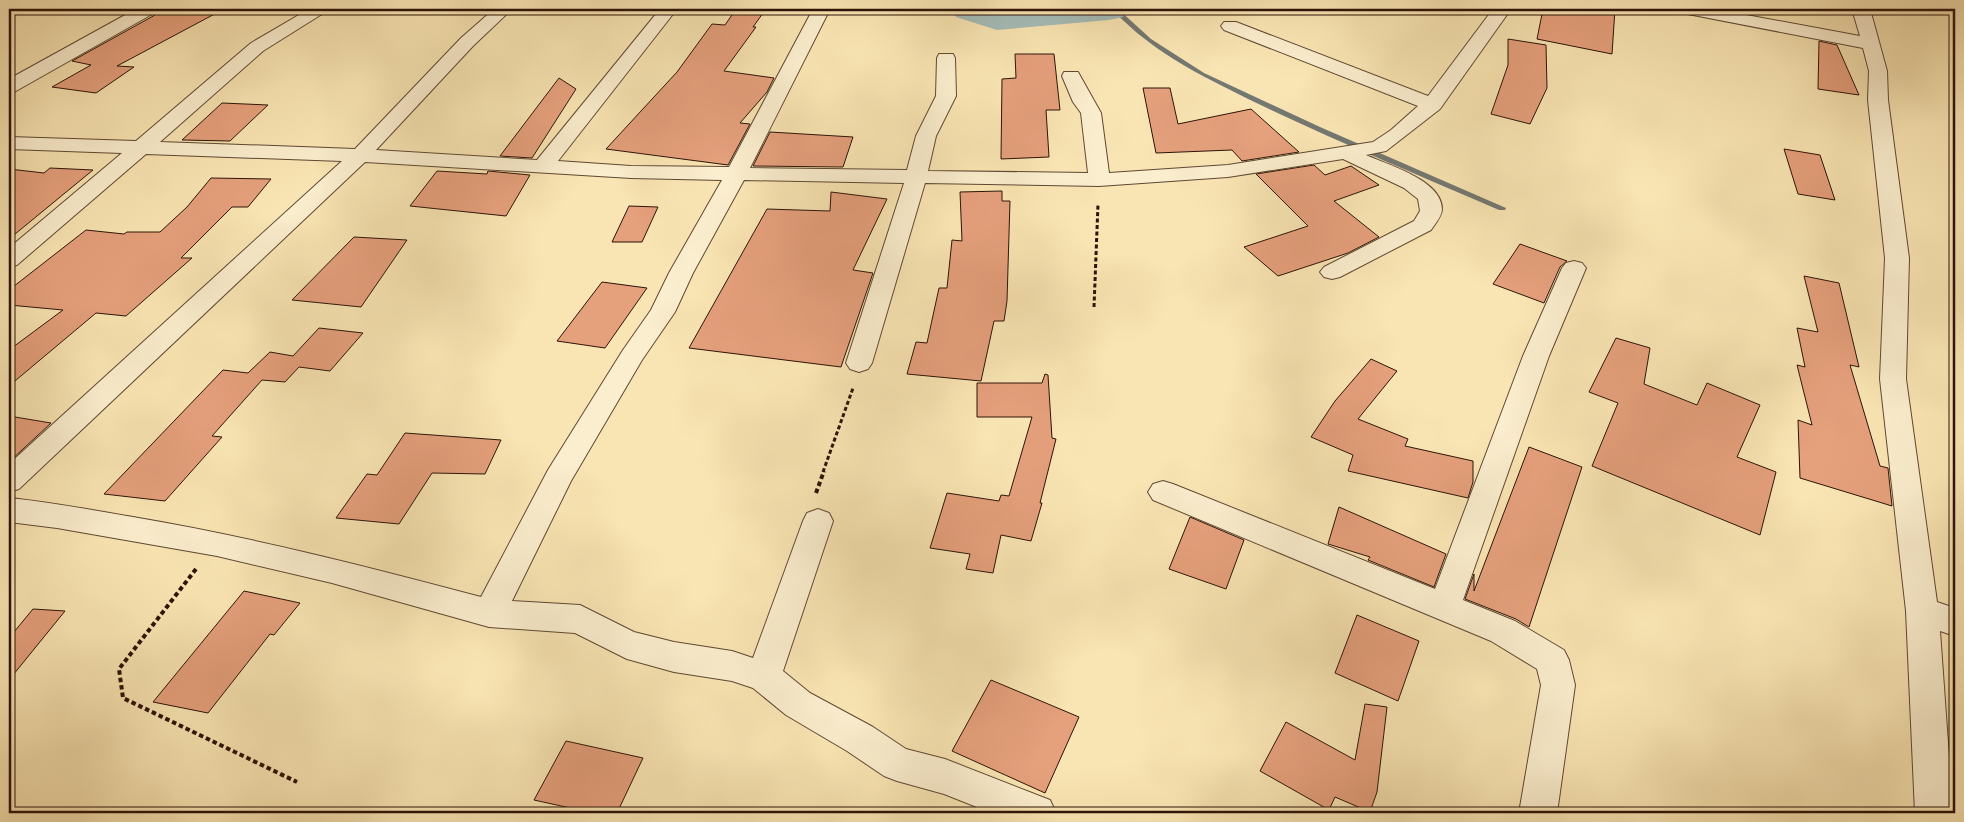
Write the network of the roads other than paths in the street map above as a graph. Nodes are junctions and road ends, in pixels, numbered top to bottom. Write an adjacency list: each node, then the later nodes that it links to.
1 (148, 9): 13 (street)
2 (321, 9): 16 (street)
3 (504, 9): 18 (street)
4 (669, 9): 19 (street)
5 (822, 9): 20 (street)
6 (1502, 9): 14 (street)
7 (1688, 9): 10 (street)
8 (1861, 9): 10 (street)
9 (1230, 26): 14 (street)
10 (1871, 44): 32 (street)
11 (946, 58): 21 (street)
12 (1071, 76): 22 (street)
13 (9, 87)
14 (1433, 104): 17 (street)
15 (9, 143): 16 (street)
16 (142, 148): 18 (street); 23 (street)
17 (1350, 153): 22 (street); 25 (street)
18 (360, 155): 19 (street); 27 (street)
19 (543, 166): 20 (street)
20 (736, 175): 21 (street); 33 (street)
21 (916, 178): 22 (street); 26 (street)
22 (1099, 180)
23 (9, 260)
24 (1574, 268): 31 (street)
25 (1332, 272)
26 (859, 363)
27 (9, 481)
28 (1163, 492): 31 (street)
29 (9, 510): 33 (street)
30 (818, 521): 35 (street)
31 (1444, 607): 37 (street)
32 (1922, 611): 34 (street); 38 (street)
33 (489, 613): 35 (street)
34 (1955, 622)
35 (764, 676): 36 (street)
36 (1037, 813)
37 (1538, 813)
38 (1934, 813)

